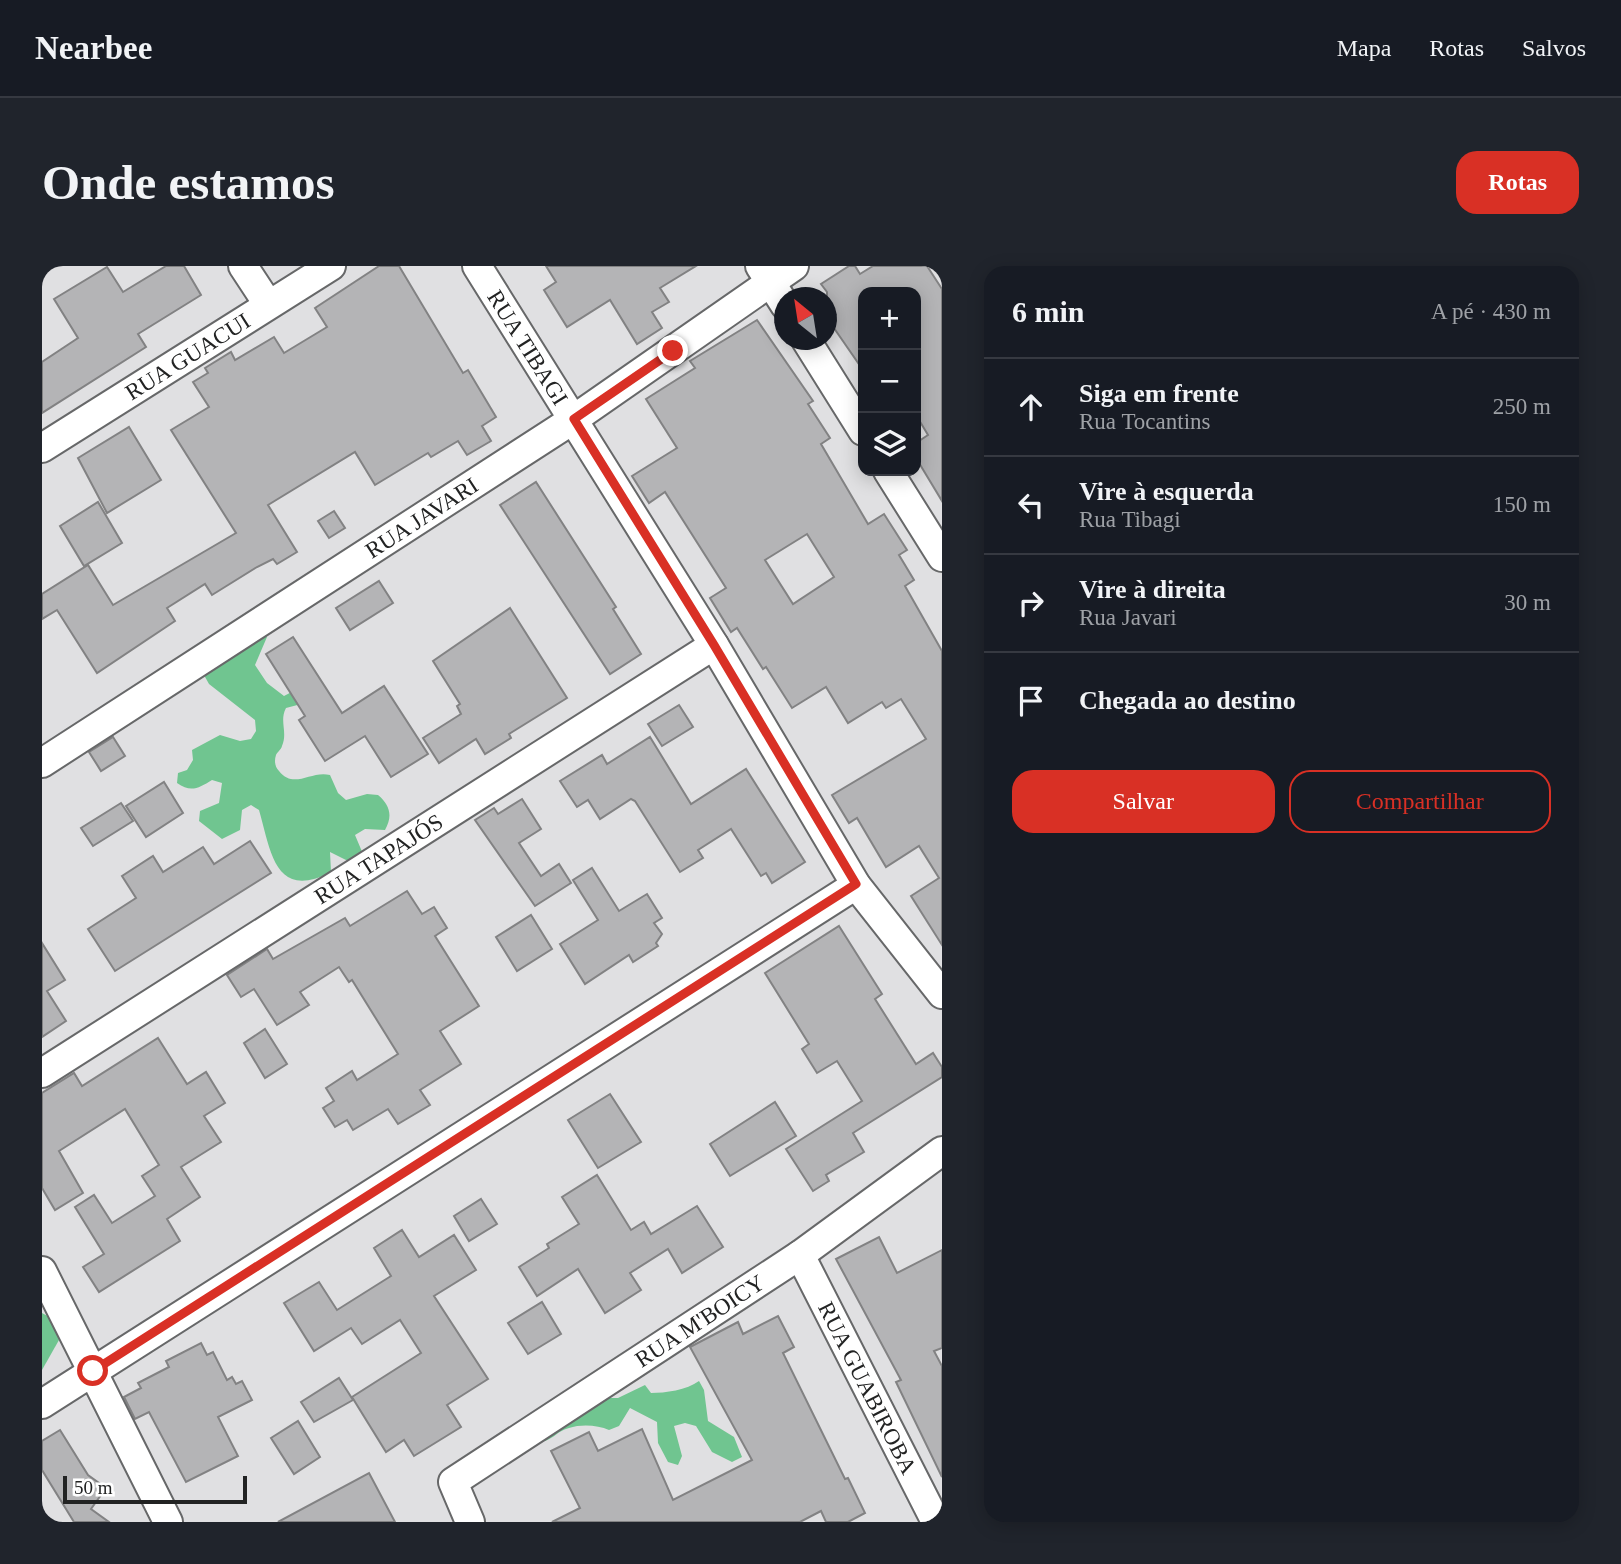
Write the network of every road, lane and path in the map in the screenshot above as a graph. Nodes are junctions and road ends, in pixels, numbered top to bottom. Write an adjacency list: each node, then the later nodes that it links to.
1 (243, 266): 6 (street)
2 (331, 266): 6 (street, RUA GUACUI)
3 (477, 266): 8 (street, RUA TIBAGI)
4 (794, 266): 5 (street, RUA JAVARI)
5 (765, 273): 8 (street, RUA JAVARI)
6 (268, 304): 10 (street, RUA GUACUI)
7 (812, 350): 9 (street)
8 (574, 419): 13 (street, RUA TIBAGI); 14 (street, RUA JAVARI)
9 (858, 423)
10 (42, 448)
11 (891, 476): 12 (street)
12 (942, 557)
13 (714, 645): 15 (street, RUA TIBAGI); 17 (street, RUA TAPAJÓS)
14 (42, 763)
15 (856, 884): 16 (street, RUA TIBAGI); 21 (street)
16 (942, 994)
17 (42, 1073)
18 (942, 1151): 19 (street, RUA M'BOICY)
19 (800, 1255): 24 (street, RUA M'BOICY); 25 (street, RUA GUABIROBA)
20 (42, 1271): 21 (street)
21 (93, 1371): 22 (street); 23 (street)
22 (42, 1404)
23 (168, 1522)
24 (470, 1522)
25 (936, 1522)

